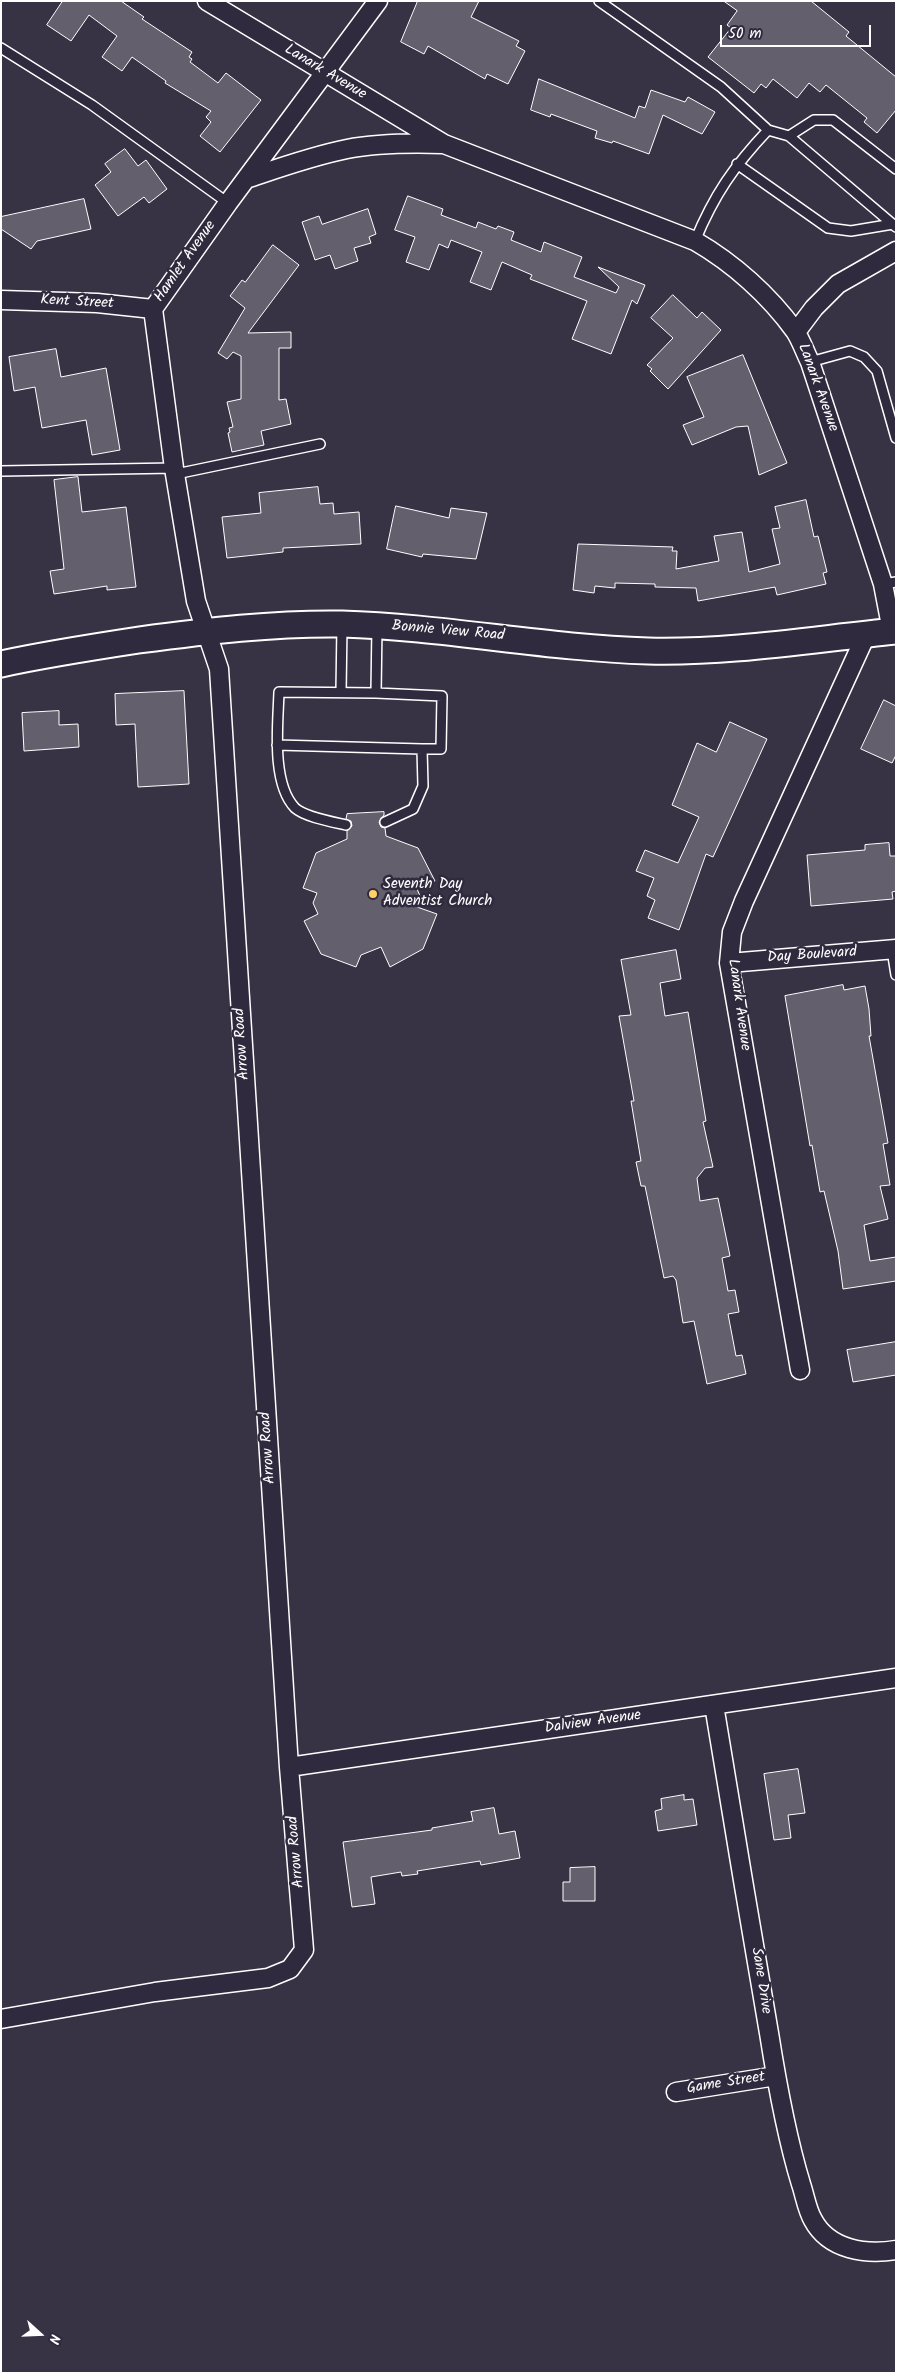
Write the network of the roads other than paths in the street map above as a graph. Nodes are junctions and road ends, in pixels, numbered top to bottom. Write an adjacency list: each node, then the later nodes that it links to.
1 (207, 1): 5 (street, Lanark Avenue)
2 (378, 1): 5 (street, Hamlet Avenue)
3 (599, 1): 6 (lane)
4 (1, 48): 12 (lane)
5 (325, 73): 8 (street, Lanark Avenue); 11 (street, Hamlet Avenue)
6 (768, 130): 7 (lane); 9 (lane)
7 (789, 136): 10 (lane); 13 (lane)
8 (444, 144): 11 (street, Lanark Avenue); 14 (street, Lanark Avenue)
9 (737, 164): 13 (lane); 14 (lane)
10 (896, 169)
11 (246, 179): 12 (street, Hamlet Avenue)
12 (228, 203): 17 (street, Hamlet Avenue)
13 (894, 225)
14 (695, 241): 18 (street, Lanark Avenue)
15 (896, 251): 18 (street)
16 (1, 300): 17 (street, Kent Street)
17 (153, 310): 24 (street, Hamlet Avenue)
18 (796, 332): 19 (street, Lanark Avenue)
19 (810, 362): 20 (lane); 25 (street, Lanark Avenue)
20 (894, 426): 21 (lane)
21 (896, 438)
22 (320, 444): 24 (lane)
23 (1, 471): 24 (lane)
24 (175, 471): 28 (street, Hamlet Avenue)
25 (889, 583): 29 (street, Lanark Avenue)
26 (342, 624): 27 (street, Bonnie View Road); 28 (street, Bonnie View Road); 32 (lane)
27 (377, 626): 30 (street, Bonnie View Road); 33 (lane)
28 (205, 631): 31 (street, Bonnie View Road); 44 (street, Arrow Road)
29 (894, 631): 30 (street, Bonnie View Road)
30 (866, 635): 39 (street, Lanark Avenue)
31 (1, 664)
32 (341, 692): 33 (lane); 34 (lane)
33 (376, 693): 35 (lane)
34 (277, 745): 35 (lane); 37 (lane)
35 (422, 749): 36 (lane)
36 (384, 822)
37 (346, 825)
38 (894, 950): 39 (street, Day Boulevard); 40 (lane)
39 (728, 963): 41 (street, Lanark Avenue)
40 (896, 975)
41 (800, 1370)
42 (896, 1678): 43 (street, Dalview Avenue)
43 (714, 1705): 44 (street, Dalview Avenue); 46 (street, Sane Drive)
44 (290, 1767): 45 (street, Arrow Road)
45 (1, 2019)
46 (776, 2076): 47 (street, Game Street); 48 (street, Sane Drive)
47 (676, 2092)
48 (896, 2250)

